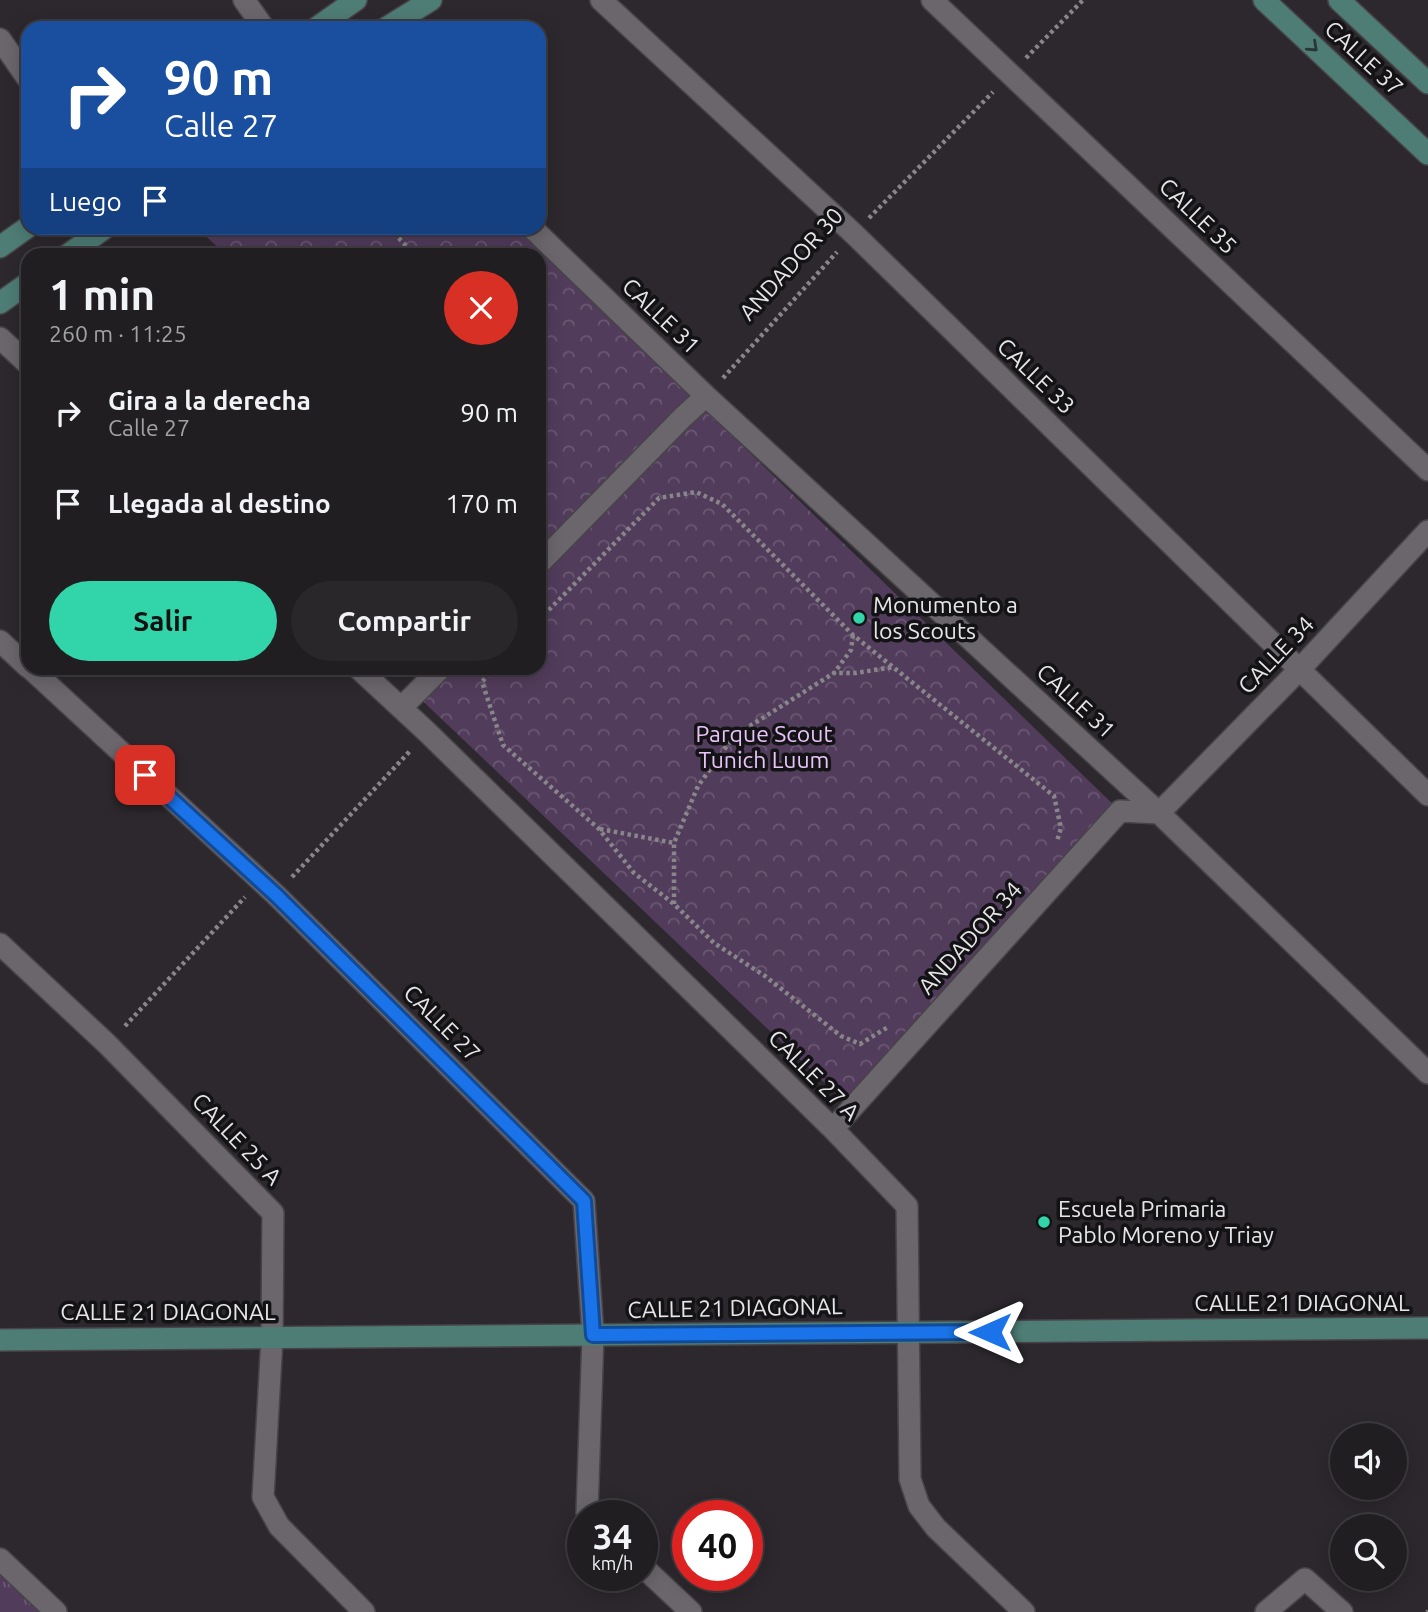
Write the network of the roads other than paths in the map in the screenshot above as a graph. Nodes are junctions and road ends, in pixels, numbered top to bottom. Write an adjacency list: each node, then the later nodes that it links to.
1 (244, 0): 8 (street)
2 (356, 0): 9 (street)
3 (431, 0): 10 (street)
4 (601, 0): 30 (street, CALLE 33)
5 (932, 0): 25 (street, CALLE 35)
6 (1264, 0): 14 (street, CALLE 37, one-way to 14)
7 (1339, 0): 13 (street, CALLE 37)
8 (259, 21)
9 (330, 21)
10 (397, 21)
11 (0, 39): 12 (street)
12 (21, 69)
13 (1428, 83)
14 (1428, 154)
15 (21, 232): 18 (street)
16 (95, 235): 19 (street)
17 (540, 235): 24 (street, CALLE 31)
18 (0, 247)
19 (77, 248)
20 (21, 288): 21 (street)
21 (0, 303)
22 (0, 338): 23 (street)
23 (21, 358)
24 (706, 397): 27 (street); 36 (street, CALLE 31)
25 (1428, 471)
26 (1428, 531): 30 (street, CALLE 34)
27 (546, 557)
28 (0, 641): 29 (street, CALLE 27)
29 (21, 661)
30 (1299, 670): 35 (street, CALLE 33); 36 (street, CALLE 34)
31 (37, 675): 42 (street, CALLE 27)
32 (366, 675): 34 (street, CALLE 27 A)
33 (433, 675): 34 (street)
34 (401, 708): 39 (street, CALLE 27 A)
35 (1428, 795)
36 (1159, 813): 38 (street, CALLE 31); 39 (street, ANDADOR 34)
37 (0, 944): 43 (street, CALLE 25 A)
38 (1428, 1073)
39 (833, 1129): 41 (street, CALLE 27 A)
40 (1428, 1328): 41 (street, CALLE 21 DIAGONAL)
41 (908, 1332): 42 (street, CALLE 21 DIAGONAL); 51 (street, CALLE 27 A)
42 (593, 1335): 43 (street, CALLE 21 DIAGONAL); 45 (street, CALLE 27)
43 (272, 1338): 44 (street, CALLE 21 DIAGONAL); 49 (street, CALLE 25 A)
44 (0, 1340)
45 (587, 1500)
46 (0, 1559): 48 (street)
47 (658, 1581): 50 (street)
48 (56, 1612)
49 (363, 1612)
50 (691, 1612)
51 (1024, 1612)
52 (1266, 1612): 53 (street)
53 (1342, 1612)

